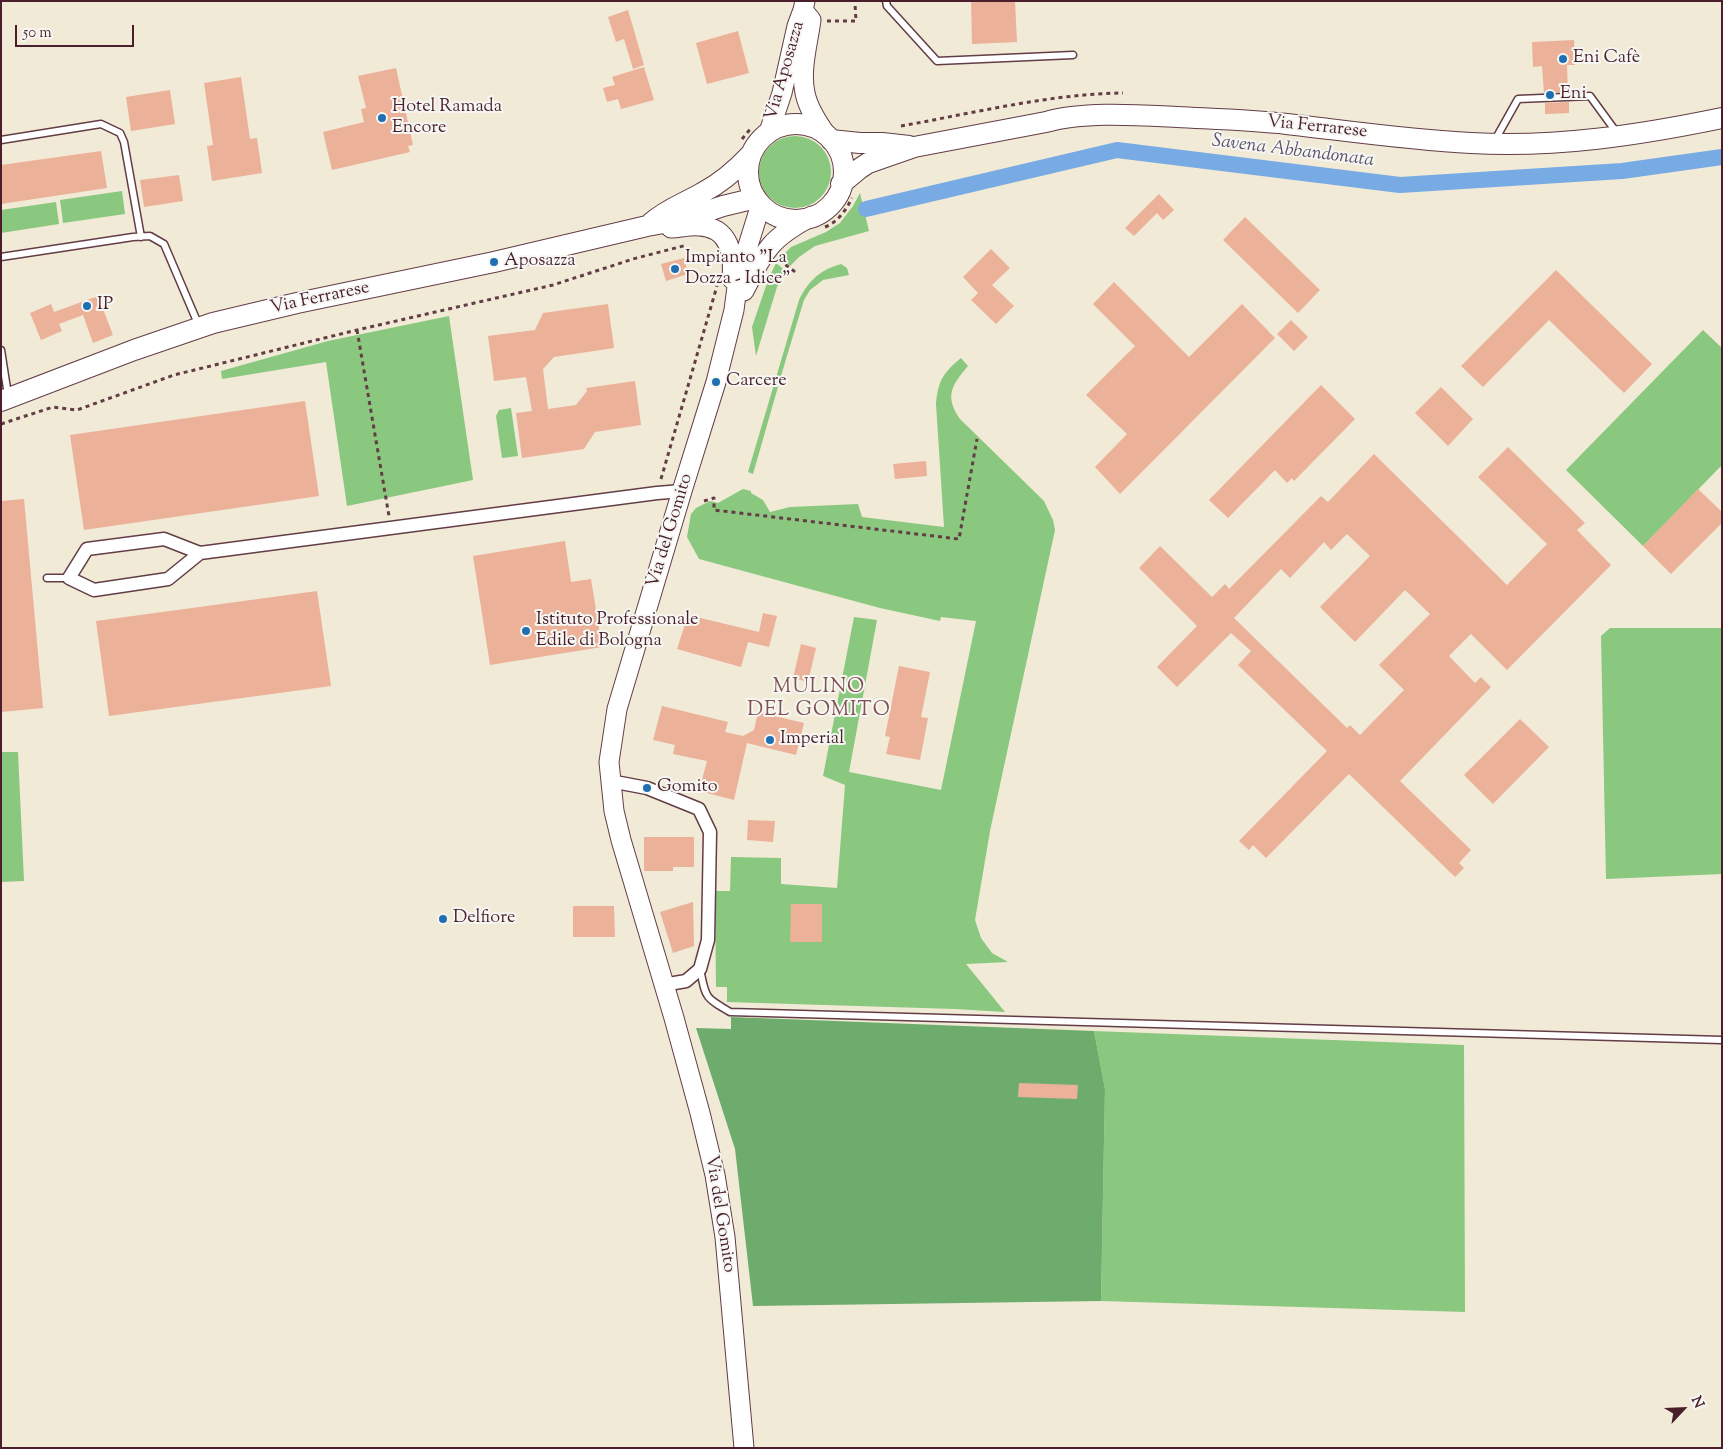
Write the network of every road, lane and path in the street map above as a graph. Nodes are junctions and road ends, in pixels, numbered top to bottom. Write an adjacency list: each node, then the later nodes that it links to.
1 (886, 1): 5 (lane)
2 (855, 4): 4 (path)
3 (804, 6): 9 (street, Via Aposazza); 11 (street, Via Aposazza)
4 (824, 23)
5 (1073, 55)
6 (1123, 93): 8 (path)
7 (1722, 118): 10 (main road, Via Ferrarese)
8 (897, 127)
9 (768, 132): 11 (main road); 15 (main road)
10 (1620, 136): 13 (main road, Via Ferrarese); 13 (lane)
11 (829, 137): 14 (main road); 16 (main road)
12 (1, 140): 20 (lane)
13 (1493, 144): 14 (main road, Via Ferrarese)
14 (914, 147): 16 (main road)
15 (751, 154): 17 (main road); 19 (main road, Via Ferrarese)
16 (842, 184): 18 (main road)
17 (758, 201): 18 (main road); 19 (main road, Via Ferrarese); 26 (street, Via del Gomito)
18 (812, 216): 26 (street, Via del Gomito)
19 (647, 226): 26 (street, Via Ferrarese); 27 (main road, Via Ferrarese)
20 (141, 237): 23 (lane); 27 (lane)
21 (694, 243): 28 (path)
22 (775, 256): 24 (path)
23 (1, 257)
24 (798, 274)
25 (718, 279): 34 (path)
26 (734, 310): 33 (street, Via del Gomito)
27 (199, 328): 30 (main road, Via Ferrarese)
28 (357, 330): 31 (path); 36 (path)
29 (1, 350): 30 (lane)
30 (5, 400)
31 (1, 424)
32 (977, 439): 35 (path)
33 (682, 491): 34 (street); 40 (street, Via del Gomito)
34 (657, 493): 36 (street)
35 (704, 501)
36 (391, 528): 37 (street)
37 (200, 553): 39 (street); 39 (street)
38 (47, 578): 39 (lane)
39 (69, 578)
40 (610, 782): 41 (street); 42 (street, Via del Gomito)
41 (700, 969): 42 (street); 43 (lane)
42 (663, 985): 44 (street, Via del Gomito)
43 (1722, 1040)
44 (744, 1448)

